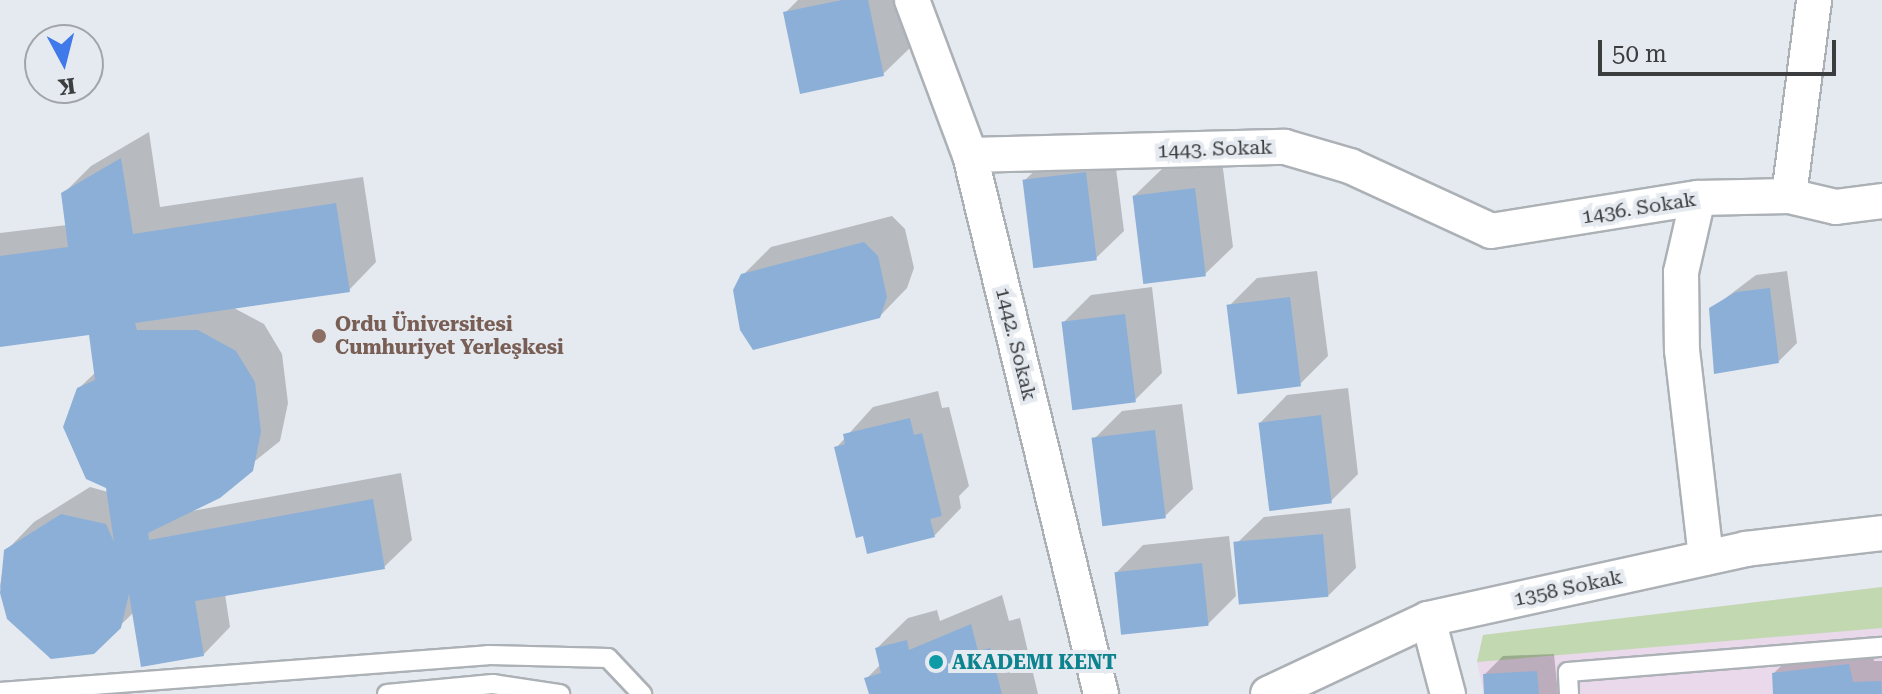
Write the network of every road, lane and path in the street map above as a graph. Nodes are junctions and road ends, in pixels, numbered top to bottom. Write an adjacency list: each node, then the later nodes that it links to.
1 (912, 0): 3 (street, 1442. Sokak)
2 (1814, 0): 4 (street)
3 (970, 155): 7 (street, 1443. Sokak); 16 (street, 1442. Sokak)
4 (1789, 196): 5 (street, 1436. Sokak); 6 (street, 1436. Sokak)
5 (1698, 198): 7 (street, 1436. Sokak); 9 (street)
6 (1882, 201)
7 (1491, 231)
8 (1882, 533): 9 (street, 1358 Sokak)
9 (1706, 558): 10 (street, 1358 Sokak)
10 (1428, 619): 17 (street, 1358 Sokak); 18 (street)
11 (1882, 647): 19 (lane)
12 (0, 692): 15 (lane)
13 (387, 694): 14 (lane)
14 (560, 694)
15 (642, 694)
16 (1101, 694)
17 (1268, 694)
18 (1448, 694)
19 (1569, 694)

